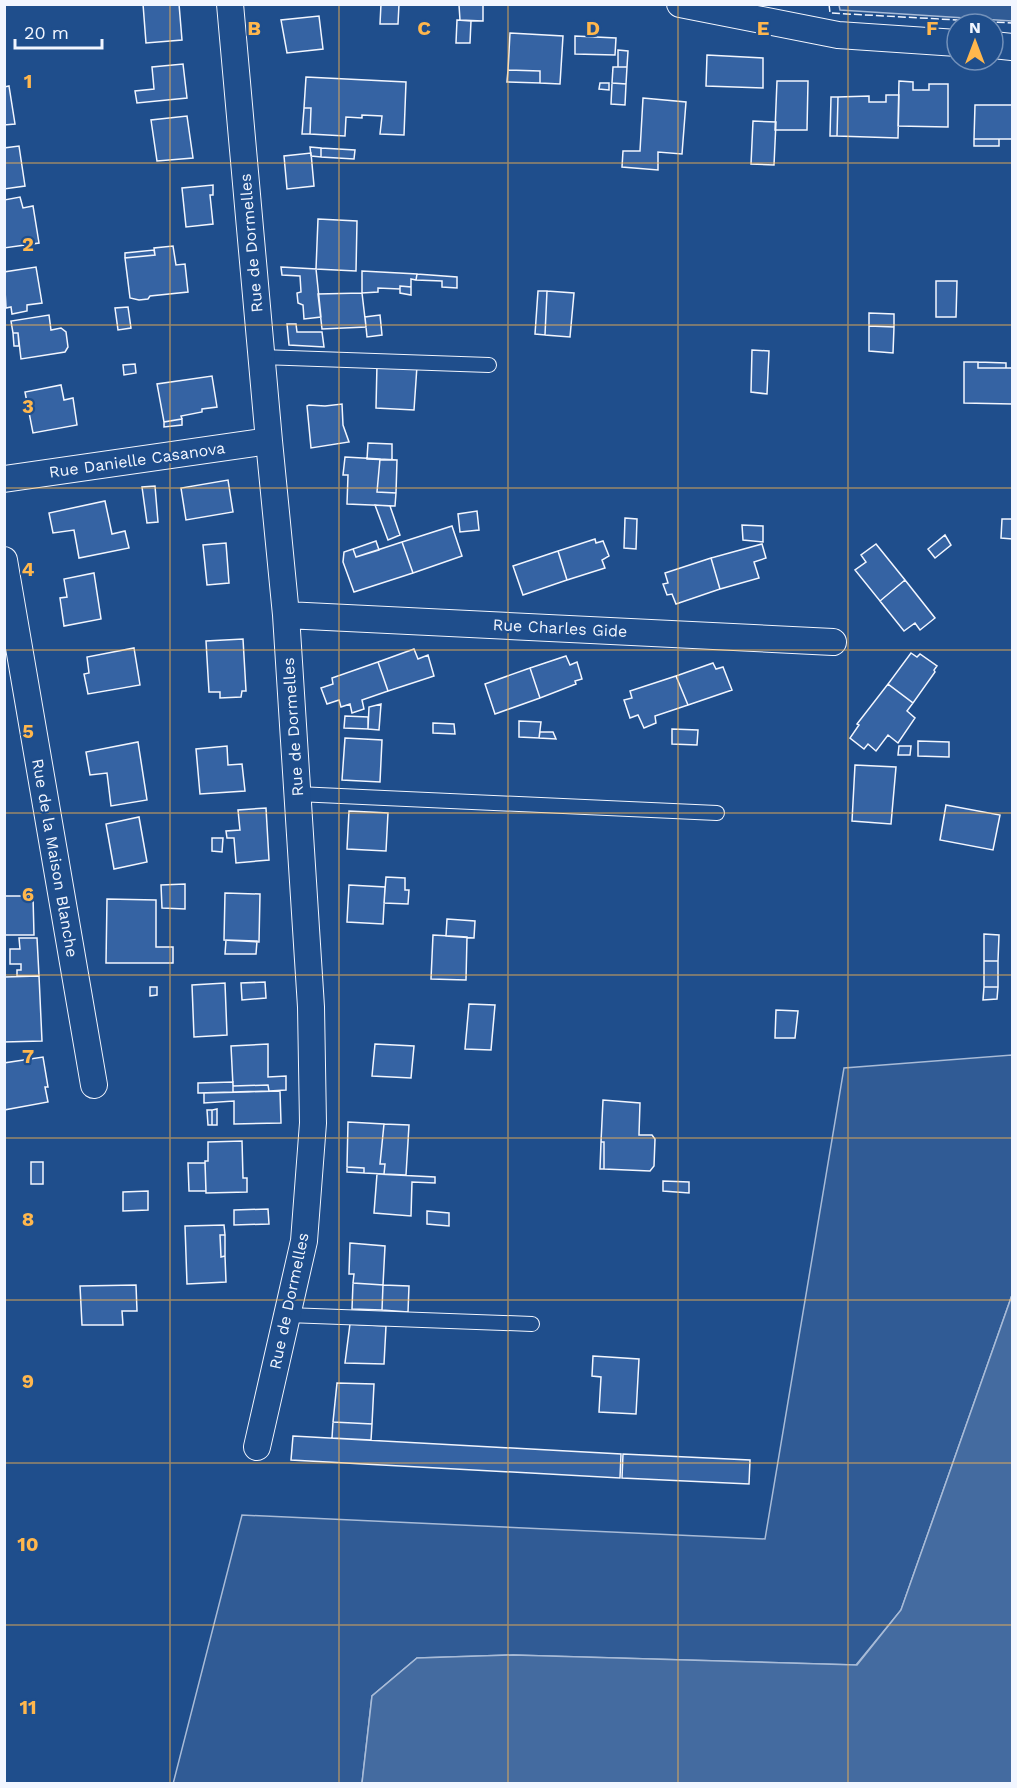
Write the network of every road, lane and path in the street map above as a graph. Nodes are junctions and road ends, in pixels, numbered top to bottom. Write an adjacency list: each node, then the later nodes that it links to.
1 (230, 4): 4 (street, Rue de Dormelles)
2 (680, 4): 3 (street)
3 (945, 42)
4 (261, 357): 5 (lane); 6 (street, Rue de Dormelles)
5 (489, 365)
6 (268, 441): 7 (street, Rue Danielle Casanova); 9 (street, Rue de Dormelles)
7 (4, 478)
8 (4, 560): 13 (street, Rue de la Maison Blanche)
9 (286, 615): 10 (street, Rue Charles Gide); 11 (street, Rue de Dormelles)
10 (833, 642)
11 (297, 794): 12 (lane); 14 (street, Rue de Dormelles)
12 (717, 813)
13 (94, 1085)
14 (287, 1315): 15 (lane); 16 (street, Rue de Dormelles)
15 (532, 1324)
16 (257, 1446)

